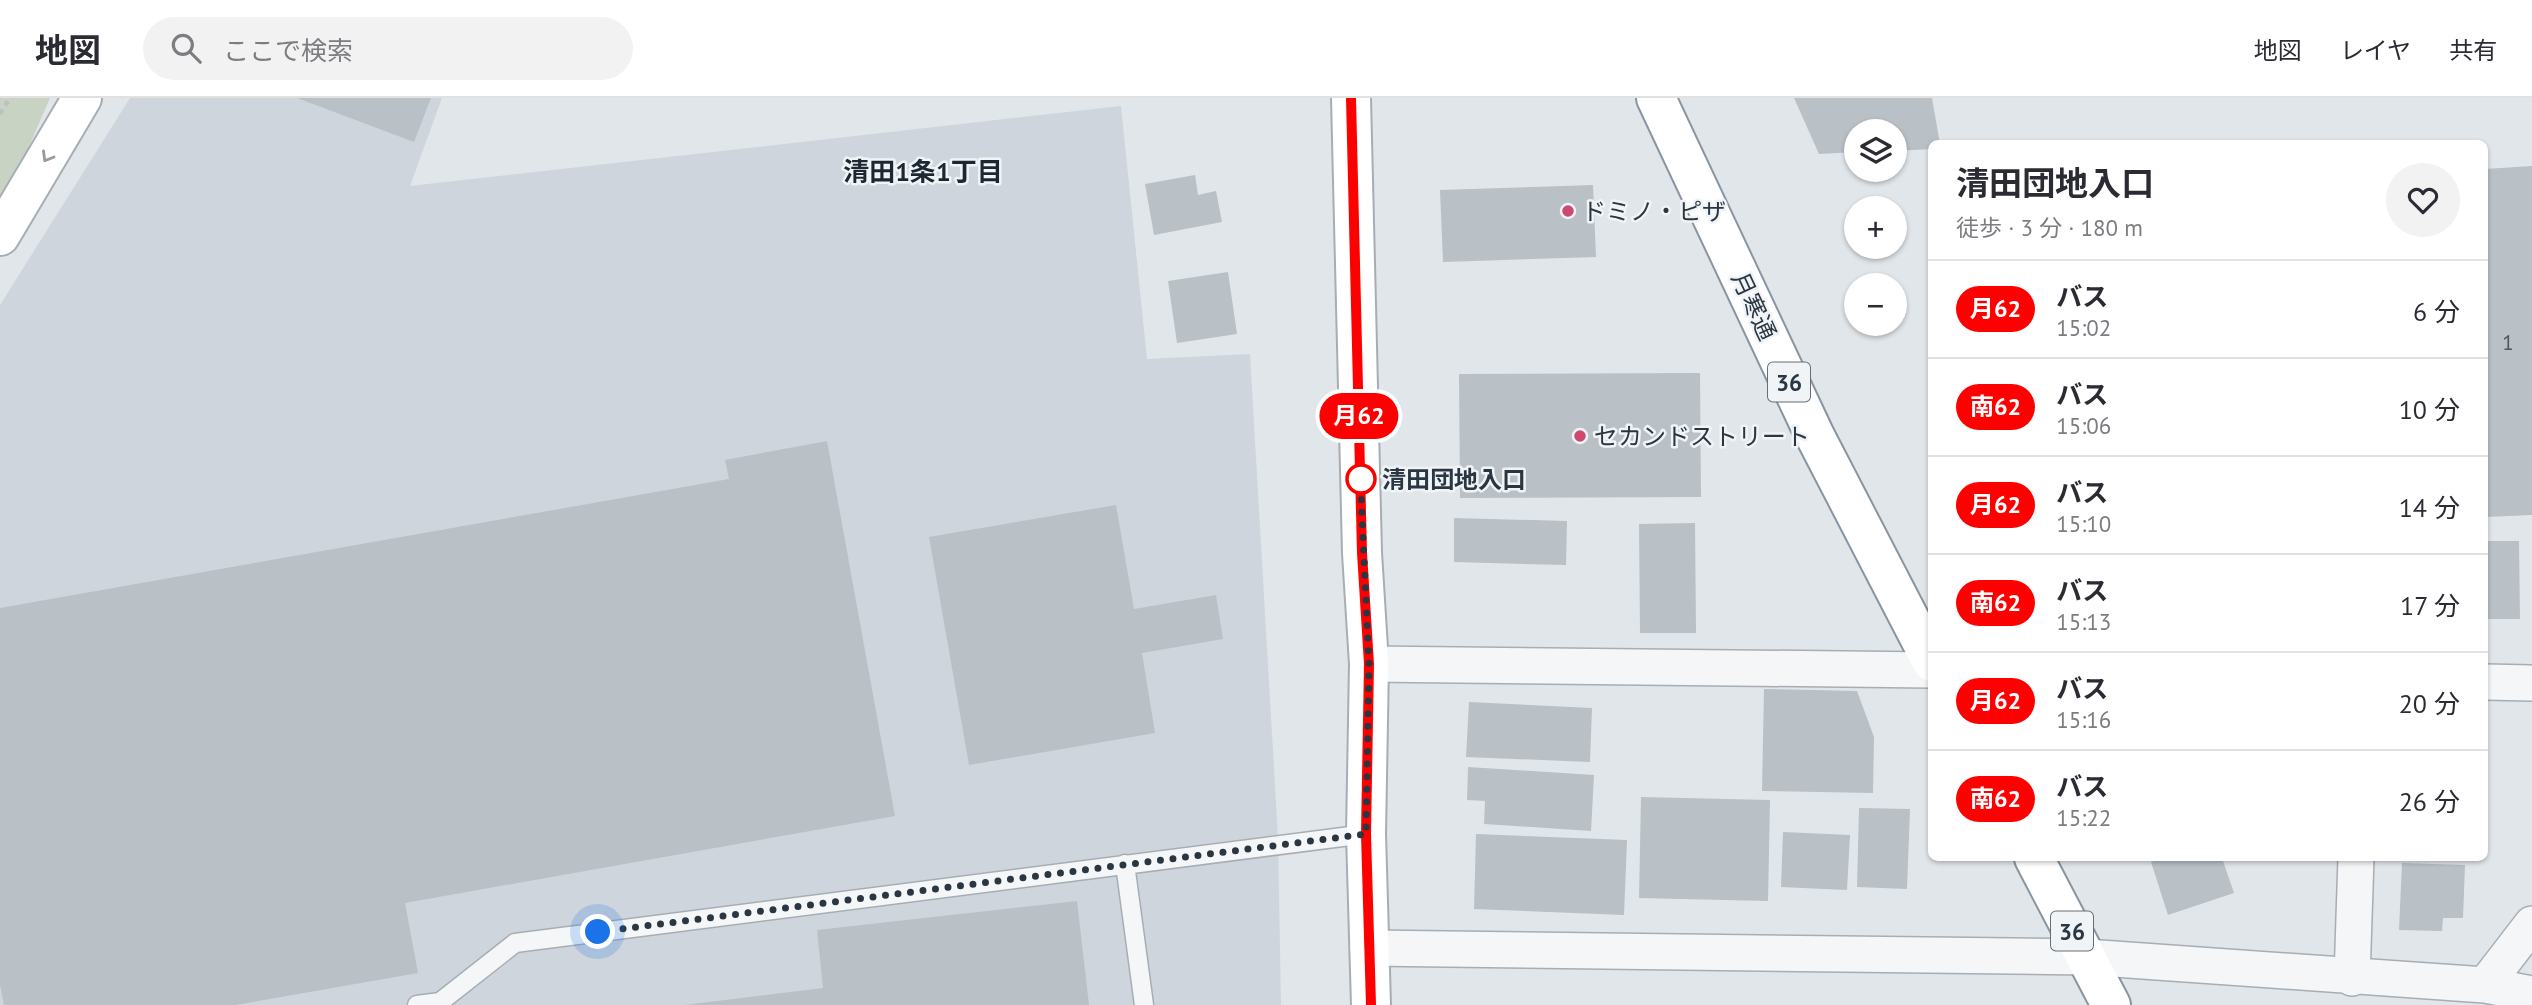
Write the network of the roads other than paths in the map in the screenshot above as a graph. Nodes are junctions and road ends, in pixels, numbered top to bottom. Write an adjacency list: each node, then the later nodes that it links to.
1 (82, 98): 4 (main road, one-way to 4)
2 (1351, 98): 6 (main road)
3 (1656, 98): 5 (main road, 月寒通 / 36)
4 (0, 236)
5 (1928, 654)
6 (1369, 664): 7 (street); 10 (main road)
7 (1928, 670)
8 (2488, 682): 9 (street)
9 (2532, 683)
10 (1366, 834): 13 (lane); 15 (main road)
11 (2036, 861): 16 (main road, 36)
12 (2357, 861): 17 (street)
13 (1125, 864): 20 (lane); 21 (lane)
14 (2532, 924): 18 (street)
15 (1368, 948): 16 (street); 22 (main road)
16 (2086, 957): 17 (street); 23 (main road, 36)
17 (2352, 978): 18 (street)
18 (2485, 985): 19 (street)
19 (2532, 994)
20 (417, 1005)
21 (1144, 1005)
22 (1371, 1005)
23 (2111, 1005)

